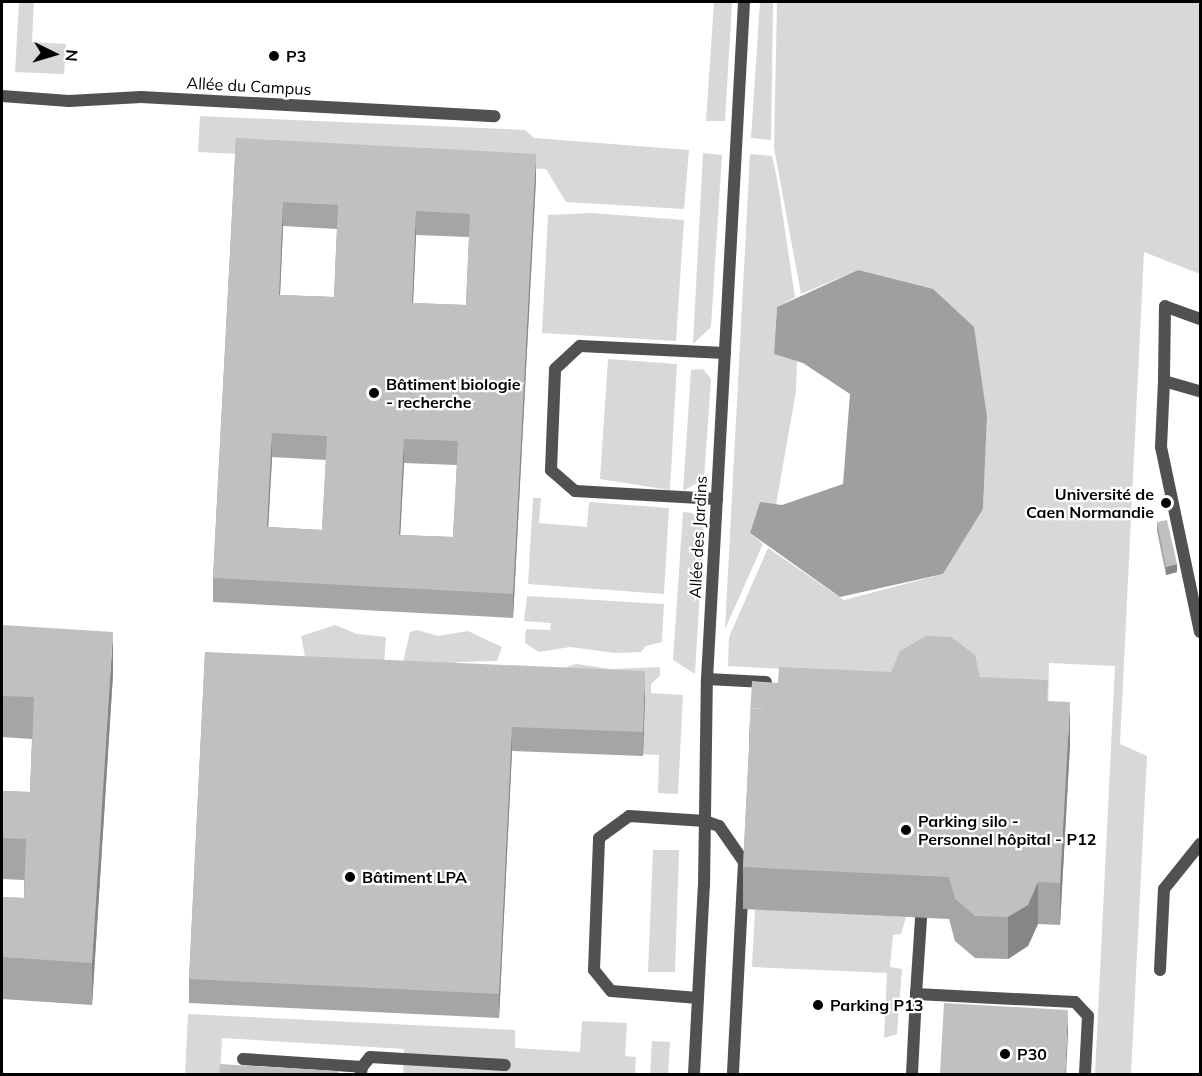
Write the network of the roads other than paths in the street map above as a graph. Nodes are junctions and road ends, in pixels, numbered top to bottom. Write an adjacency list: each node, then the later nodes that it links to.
1 (744, 2): 5 (street, Allée des Jardins)
2 (2, 96): 3 (street, Allée du Campus)
3 (494, 116)
4 (1200, 319): 6 (street)
5 (725, 353): 8 (street, Allée des Jardins); 8 (street)
6 (1164, 381): 7 (street); 9 (street)
7 (1200, 391)
8 (717, 499): 10 (street, Allée des Jardins)
9 (1200, 632)
10 (707, 679): 11 (street); 12 (street, Allée des Jardins)
11 (778, 683)
12 (705, 821): 17 (street, Allée des Jardins); 17 (street); 22 (street)
13 (1200, 844): 15 (street)
14 (921, 918): 16 (street)
15 (1160, 970)
16 (916, 994): 23 (street); 24 (street)
17 (698, 998): 21 (street, Allée des Jardins)
18 (243, 1059): 20 (street)
19 (505, 1065): 20 (street)
20 (361, 1071)
21 (694, 1074)
22 (733, 1074)
23 (912, 1074)
24 (1085, 1074)

